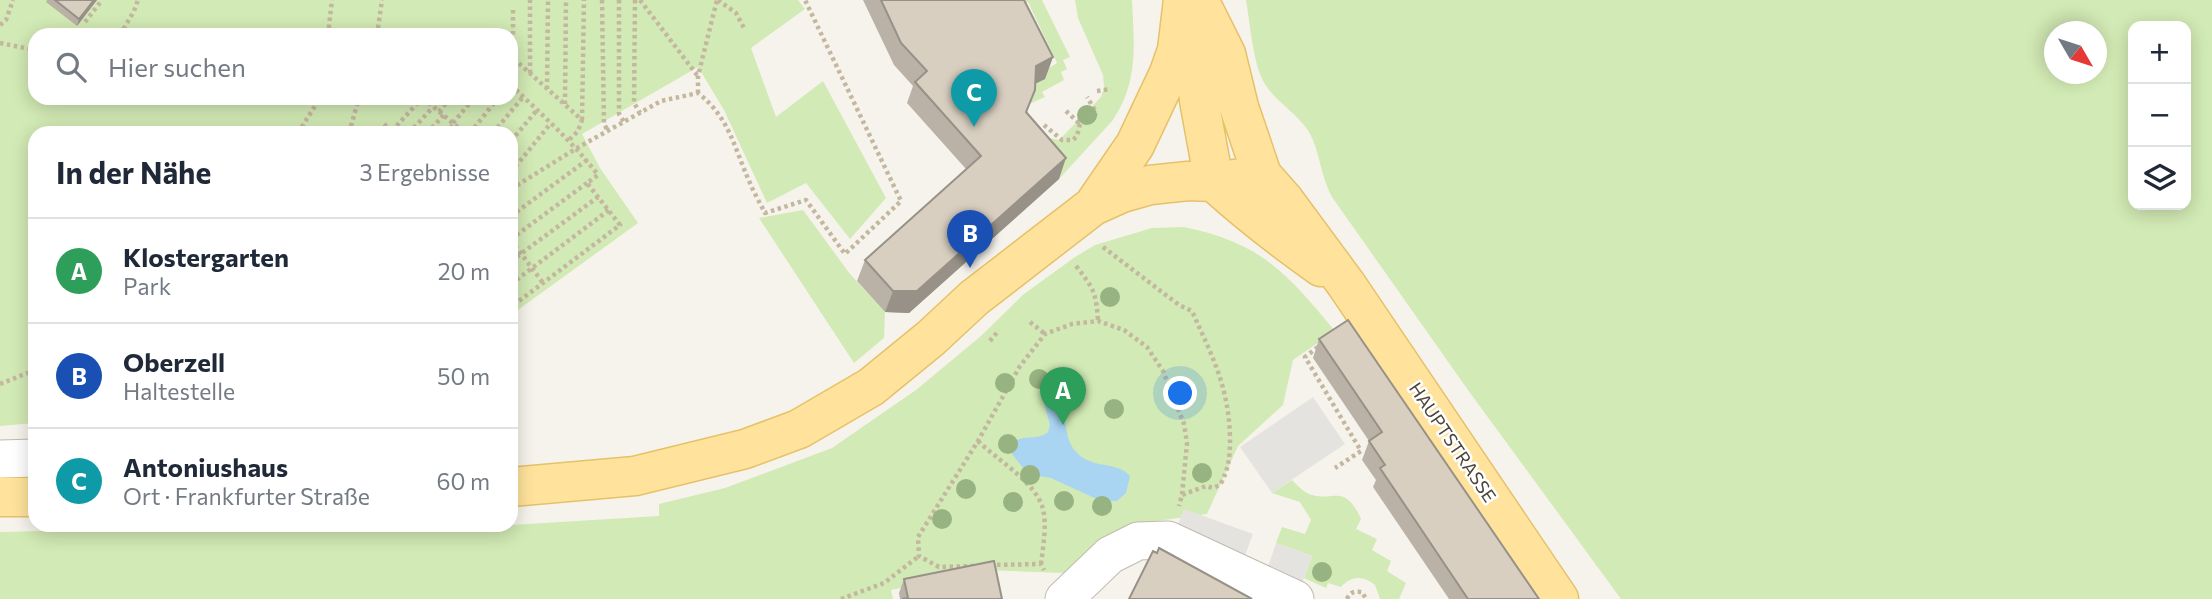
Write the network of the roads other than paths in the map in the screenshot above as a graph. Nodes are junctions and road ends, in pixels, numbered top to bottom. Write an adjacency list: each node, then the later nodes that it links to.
1 (1185, 0): 4 (main road); 5 (main road)
2 (1199, 0): 3 (main road)
3 (1256, 158): 4 (main road); 6 (main road, HAUPTSTRASSE)
4 (1214, 181): 5 (main road); 6 (main road, HAUPTSTRASSE)
5 (1093, 206): 9 (main road)
6 (1346, 284): 14 (main road, HAUPTSTRASSE)
7 (28, 458): 8 (lane)
8 (0, 459)
9 (518, 486)
10 (0, 497): 11 (main road)
11 (28, 497)
12 (1056, 587): 13 (lane)
13 (1295, 599)
14 (1559, 599)

